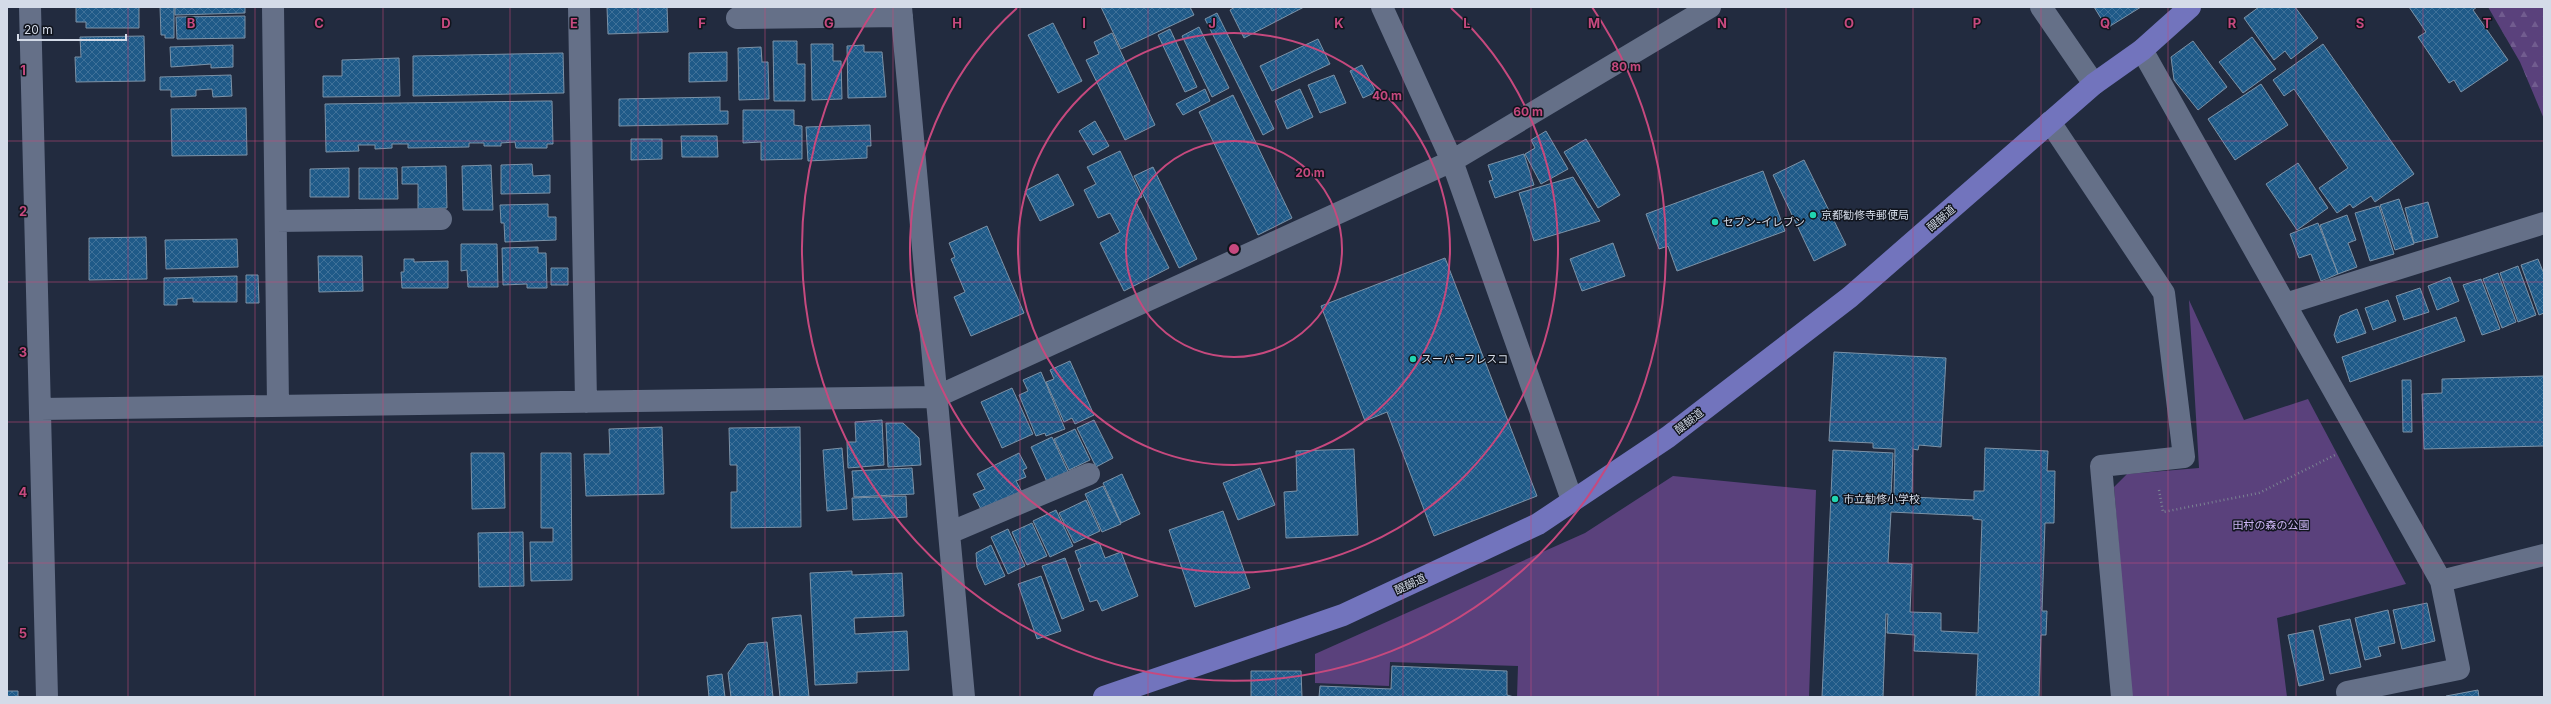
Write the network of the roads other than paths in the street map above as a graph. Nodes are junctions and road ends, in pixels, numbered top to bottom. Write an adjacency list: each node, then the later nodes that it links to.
1 (30, 7): 21 (street)
2 (273, 7): 15 (street)
3 (579, 7): 19 (street)
4 (1382, 7): 13 (street)
5 (1710, 7): 13 (street)
6 (2041, 7): 11 (street)
7 (2190, 7): 10 (main road, 醍醐道)
8 (901, 11): 9 (street); 18 (street)
9 (737, 18)
10 (2142, 50): 11 (main road, 醍醐道); 17 (street)
11 (2094, 84): 12 (main road, 醍醐道)
12 (2050, 122): 23 (main road, 醍醐道); 31 (street)
13 (1452, 161): 18 (street); 23 (street)
14 (441, 219): 15 (street)
15 (276, 220): 20 (street)
16 (2544, 223): 17 (street)
17 (2285, 304): 26 (street)
18 (936, 397): 19 (street); 24 (street)
19 (586, 402): 20 (street)
20 (278, 406): 21 (street)
21 (40, 409): 28 (street)
22 (1089, 474): 24 (street)
23 (1572, 500): 30 (main road, 醍醐道)
24 (949, 533): 29 (street)
25 (2544, 555): 26 (street)
26 (2441, 581): 27 (street)
27 (2347, 692)
28 (46, 697)
29 (964, 697)
30 (1104, 697)
31 (2122, 697)

